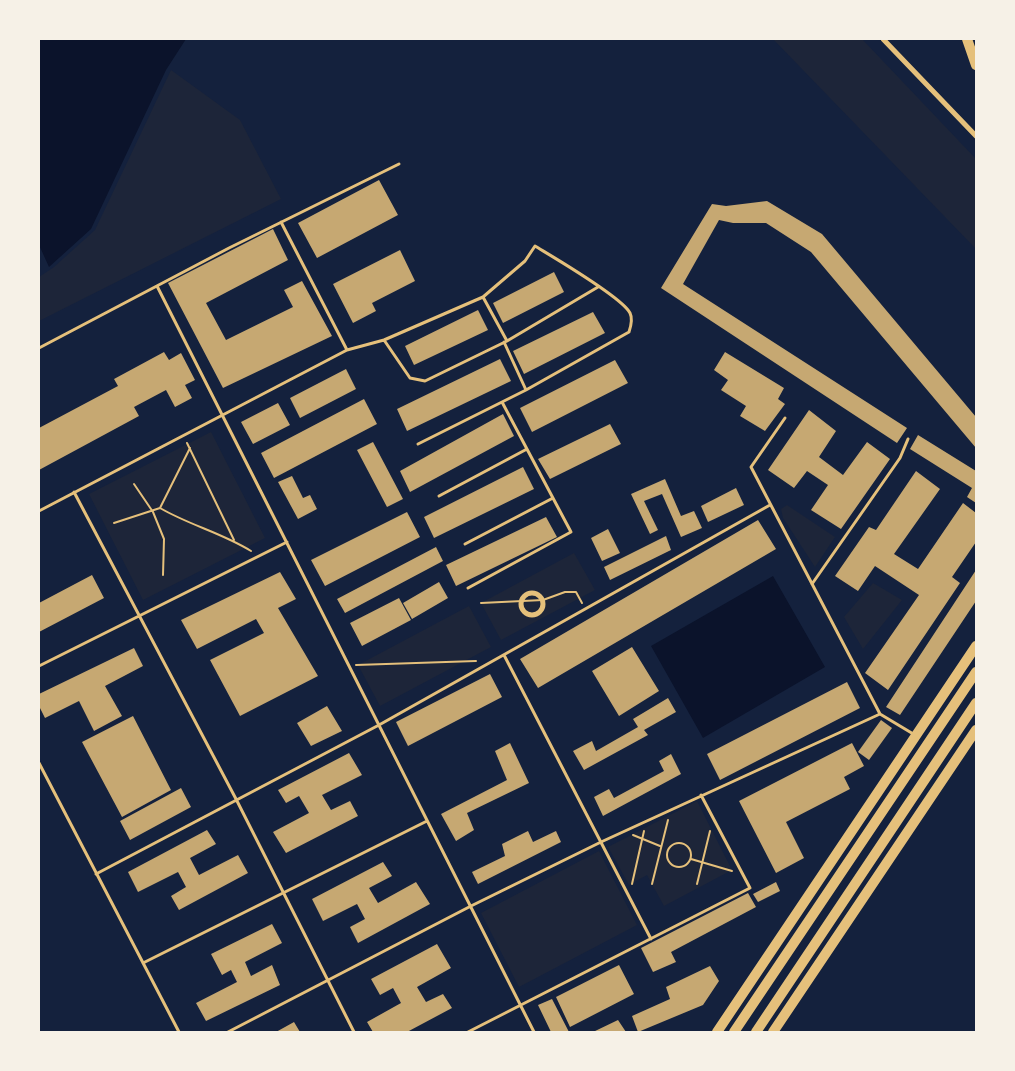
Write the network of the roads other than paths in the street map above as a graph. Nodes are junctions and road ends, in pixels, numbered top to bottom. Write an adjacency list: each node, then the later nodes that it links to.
1 (883, 39): 4 (street)
2 (966, 39): 3 (main road)
3 (976, 65)
4 (976, 136)
5 (399, 164): 6 (lane)
6 (282, 222): 7 (lane); 13 (lane)
7 (157, 286): 12 (lane); 16 (lane)
8 (598, 287): 9 (lane); 11 (lane); 14 (lane)
9 (483, 297): 10 (lane); 11 (lane)
10 (384, 340): 11 (lane); 13 (lane)
11 (505, 342): 14 (lane)
12 (39, 348)
13 (347, 350): 16 (lane)
14 (526, 390): 15 (lane)
15 (502, 402): 19 (lane); 20 (lane)
16 (223, 416): 21 (lane); 26 (lane)
17 (785, 418): 24 (lane)
18 (908, 438): 28 (lane)
19 (418, 444)
20 (527, 449): 22 (lane); 23 (lane)
21 (74, 492): 25 (lane); 31 (lane)
22 (438, 496)
23 (553, 498): 27 (lane); 29 (lane)
24 (770, 505): 28 (lane); 33 (lane)
25 (39, 511)
26 (287, 542): 31 (lane); 38 (lane)
27 (465, 544)
28 (812, 584): 37 (lane)
29 (468, 588)
30 (522, 600): 30 (street)
31 (139, 616): 34 (lane); 43 (lane)
32 (976, 646): 40 (main road)
33 (504, 655): 38 (lane); 45 (lane)
34 (39, 666)
35 (976, 672): 59 (main road)
36 (976, 703): 60 (main road)
37 (880, 714): 40 (lane); 42 (lane)
38 (379, 725): 43 (lane); 44 (lane)
39 (976, 730): 61 (main road)
40 (916, 736): 58 (main road)
41 (39, 763): 46 (lane)
42 (702, 795): 45 (lane); 49 (lane)
43 (236, 799): 46 (lane); 47 (lane)
44 (427, 821): 47 (lane); 48 (lane)
45 (601, 842): 48 (lane); 49 (lane)
46 (96, 874): 50 (lane)
47 (284, 892): 50 (lane); 51 (lane)
48 (471, 906): 51 (lane); 52 (lane)
49 (651, 939): 52 (lane)
50 (143, 963): 53 (lane)
51 (329, 980): 54 (lane); 55 (lane)
52 (521, 1006): 56 (lane); 57 (lane)
53 (179, 1032)
54 (228, 1032)
55 (354, 1032)
56 (468, 1032)
57 (534, 1032)
58 (717, 1032)
59 (734, 1032)
60 (756, 1032)
61 (773, 1032)

